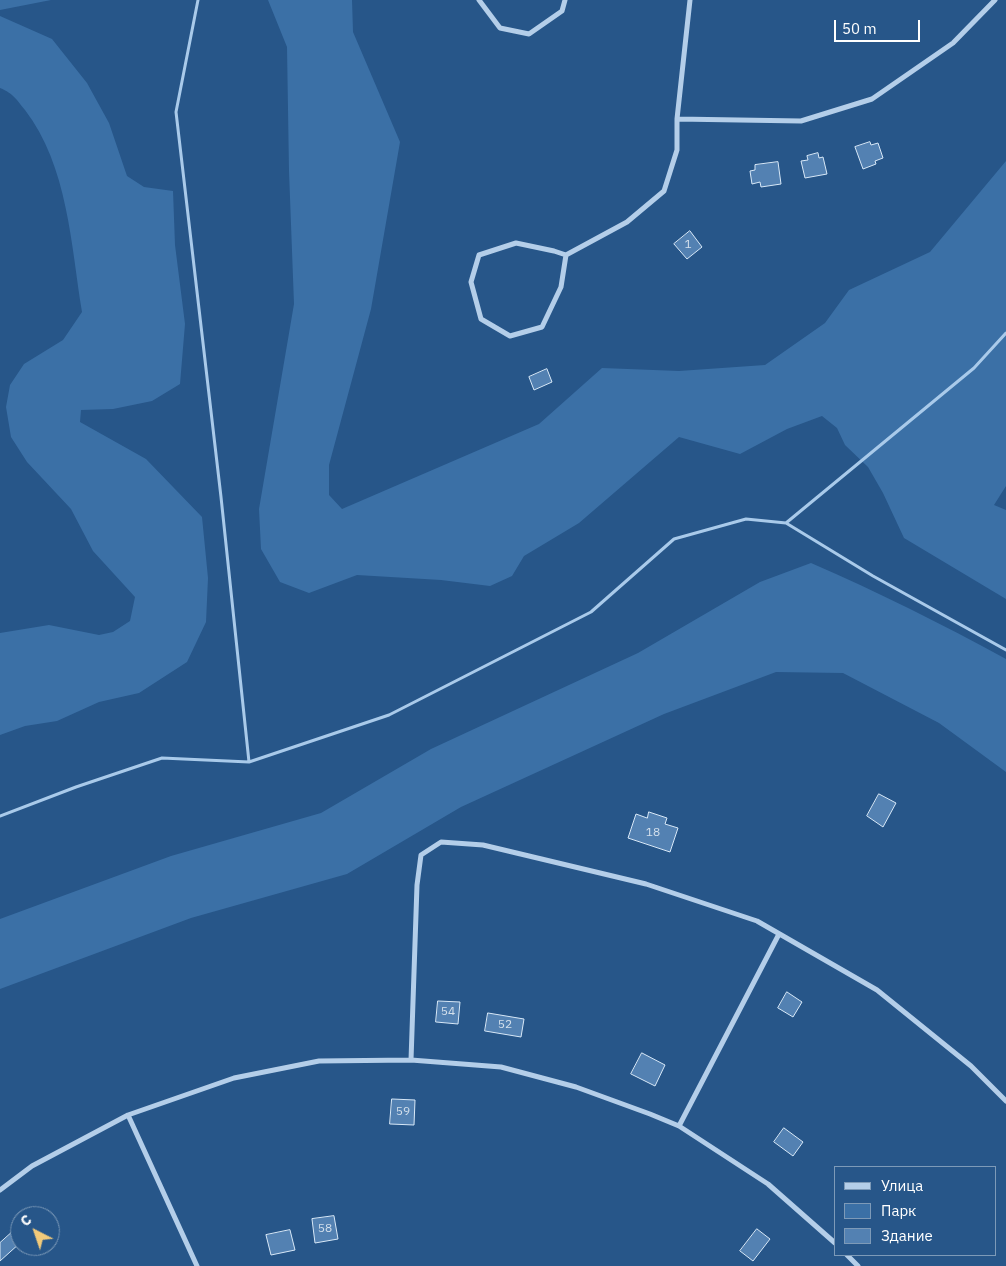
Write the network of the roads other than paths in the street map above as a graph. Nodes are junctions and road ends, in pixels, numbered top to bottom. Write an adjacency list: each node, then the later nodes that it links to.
1 (479, 0): 2 (street)
2 (565, 0)
3 (690, 0): 5 (street)
4 (995, 0): 5 (street)
5 (677, 119): 6 (street)
6 (566, 255): 6 (street)
7 (779, 934): 8 (street); 9 (street); 11 (street)
8 (411, 1060): 10 (street); 11 (street)
9 (1006, 1102)
10 (128, 1115): 12 (street); 15 (street)
11 (679, 1126): 13 (street)
12 (0, 1190)
13 (834, 1242)
14 (848, 1256): 16 (street)
15 (197, 1266)
16 (858, 1266)

